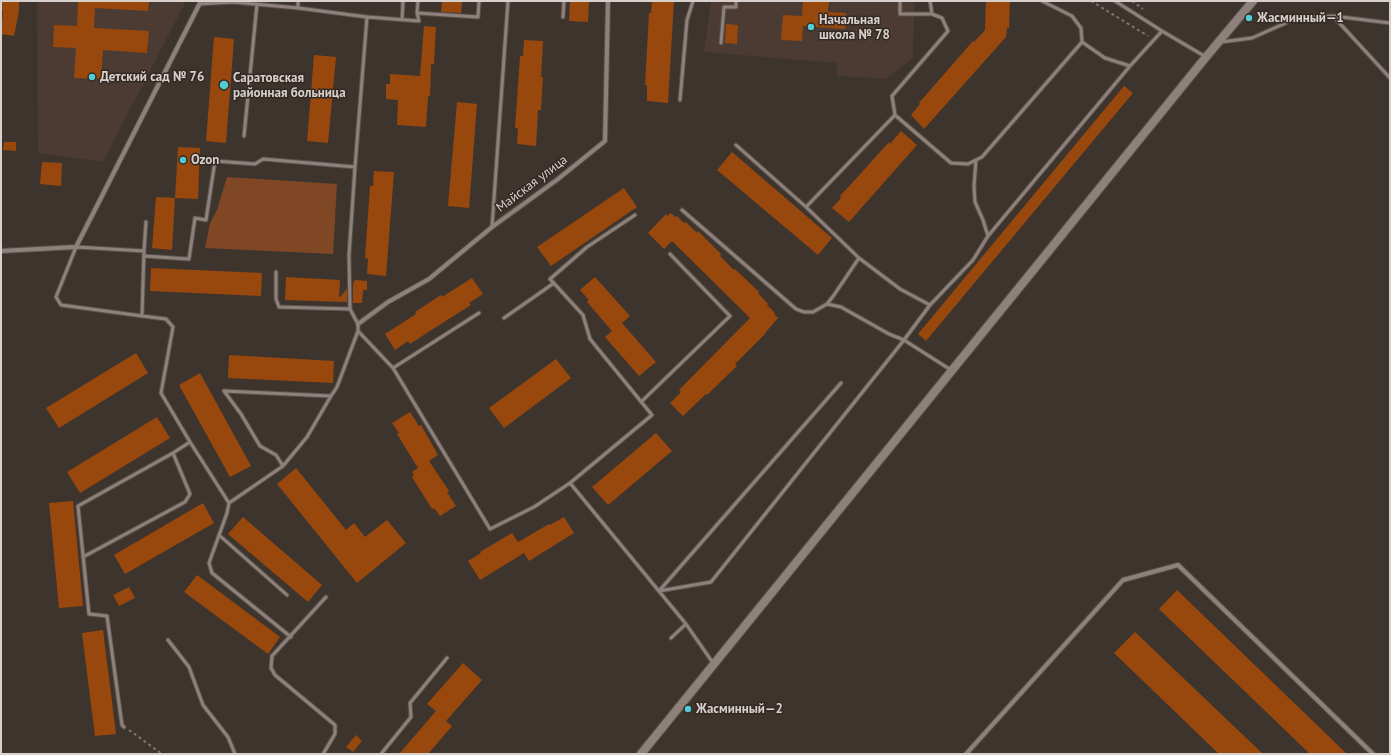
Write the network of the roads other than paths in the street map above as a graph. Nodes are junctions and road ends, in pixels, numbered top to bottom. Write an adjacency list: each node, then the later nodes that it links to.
1 (298, 1): 18 (lane)
2 (403, 1): 24 (lane)
3 (418, 1): 19 (lane)
4 (479, 1): 19 (lane)
5 (508, 1): 43 (lane)
6 (564, 1): 21 (lane)
7 (608, 1): 43 (street, Майская улица)
8 (693, 1): 33 (lane)
9 (736, 1): 28 (lane)
10 (900, 1): 20 (lane)
11 (930, 1): 20 (lane)
12 (1042, 1): 27 (lane)
13 (1116, 1): 26 (lane)
14 (1253, 1): 29 (main road)
15 (200, 2): 16 (lane); 45 (street)
16 (233, 2): 17 (lane)
17 (257, 4): 18 (lane); 35 (lane)
18 (298, 8): 23 (lane)
19 (417, 13): 24 (lane)
20 (932, 14): 34 (lane)
21 (563, 16)
22 (1333, 16): 25 (lane); 29 (lane); 32 (lane)
23 (367, 17): 24 (lane); 38 (lane)
24 (402, 20)
25 (1390, 23)
26 (1162, 31): 30 (lane); 31 (lane)
27 (1082, 42): 31 (lane); 37 (lane)
28 (721, 43)
29 (1218, 43): 30 (main road)
30 (1206, 57): 63 (main road)
31 (1130, 66): 44 (lane)
32 (1390, 78)
33 (680, 100)
34 (895, 115): 37 (lane); 39 (lane)
35 (244, 136)
36 (736, 145): 39 (lane)
37 (976, 160): 44 (lane)
38 (355, 167): 49 (lane); 55 (lane)
39 (806, 207): 50 (lane)
40 (682, 210): 53 (lane)
41 (635, 215): 52 (lane)
42 (146, 222): 47 (lane)
43 (492, 227): 59 (street, Майская улица)
44 (988, 236): 54 (lane)
45 (76, 247): 46 (street); 47 (lane); 57 (lane)
46 (1, 251)
47 (144, 251): 49 (lane)
48 (670, 254): 66 (lane)
49 (144, 256): 57 (lane)
50 (859, 258): 53 (lane); 54 (lane)
51 (276, 272): 55 (lane)
52 (554, 283): 58 (lane); 66 (lane)
53 (827, 304): 61 (lane)
54 (930, 305): 61 (lane)
55 (350, 309): 59 (lane)
56 (479, 313): 62 (lane)
57 (142, 316): 67 (lane)
58 (504, 318)
59 (358, 324): 60 (lane)
60 (358, 331): 62 (lane); 65 (lane)
61 (904, 340): 63 (lane); 74 (lane)
62 (393, 368): 70 (lane)
63 (952, 371): 82 (main road)
64 (841, 383): 74 (lane)
65 (332, 396): 69 (lane); 69 (lane)
66 (641, 402): 70 (lane)
67 (190, 442): 68 (lane); 71 (lane)
68 (173, 453): 73 (lane); 73 (lane)
69 (283, 466): 71 (lane)
70 (570, 483): 74 (lane)
71 (229, 502): 72 (lane)
72 (218, 535): 75 (lane); 78 (lane)
73 (83, 557): 83 (lane)
74 (659, 591): 77 (lane)
75 (287, 595)
76 (326, 597): 78 (lane)
77 (686, 624): 79 (lane); 82 (lane)
78 (291, 637): 85 (lane)
79 (671, 638)
80 (168, 640): 84 (lane)
81 (447, 658): 86 (lane)
82 (714, 665): 87 (main road)
83 (124, 727)
84 (235, 754)
85 (323, 754)
86 (381, 754)
87 (641, 754)
88 (966, 754): 89 (street)
89 (1373, 754)

